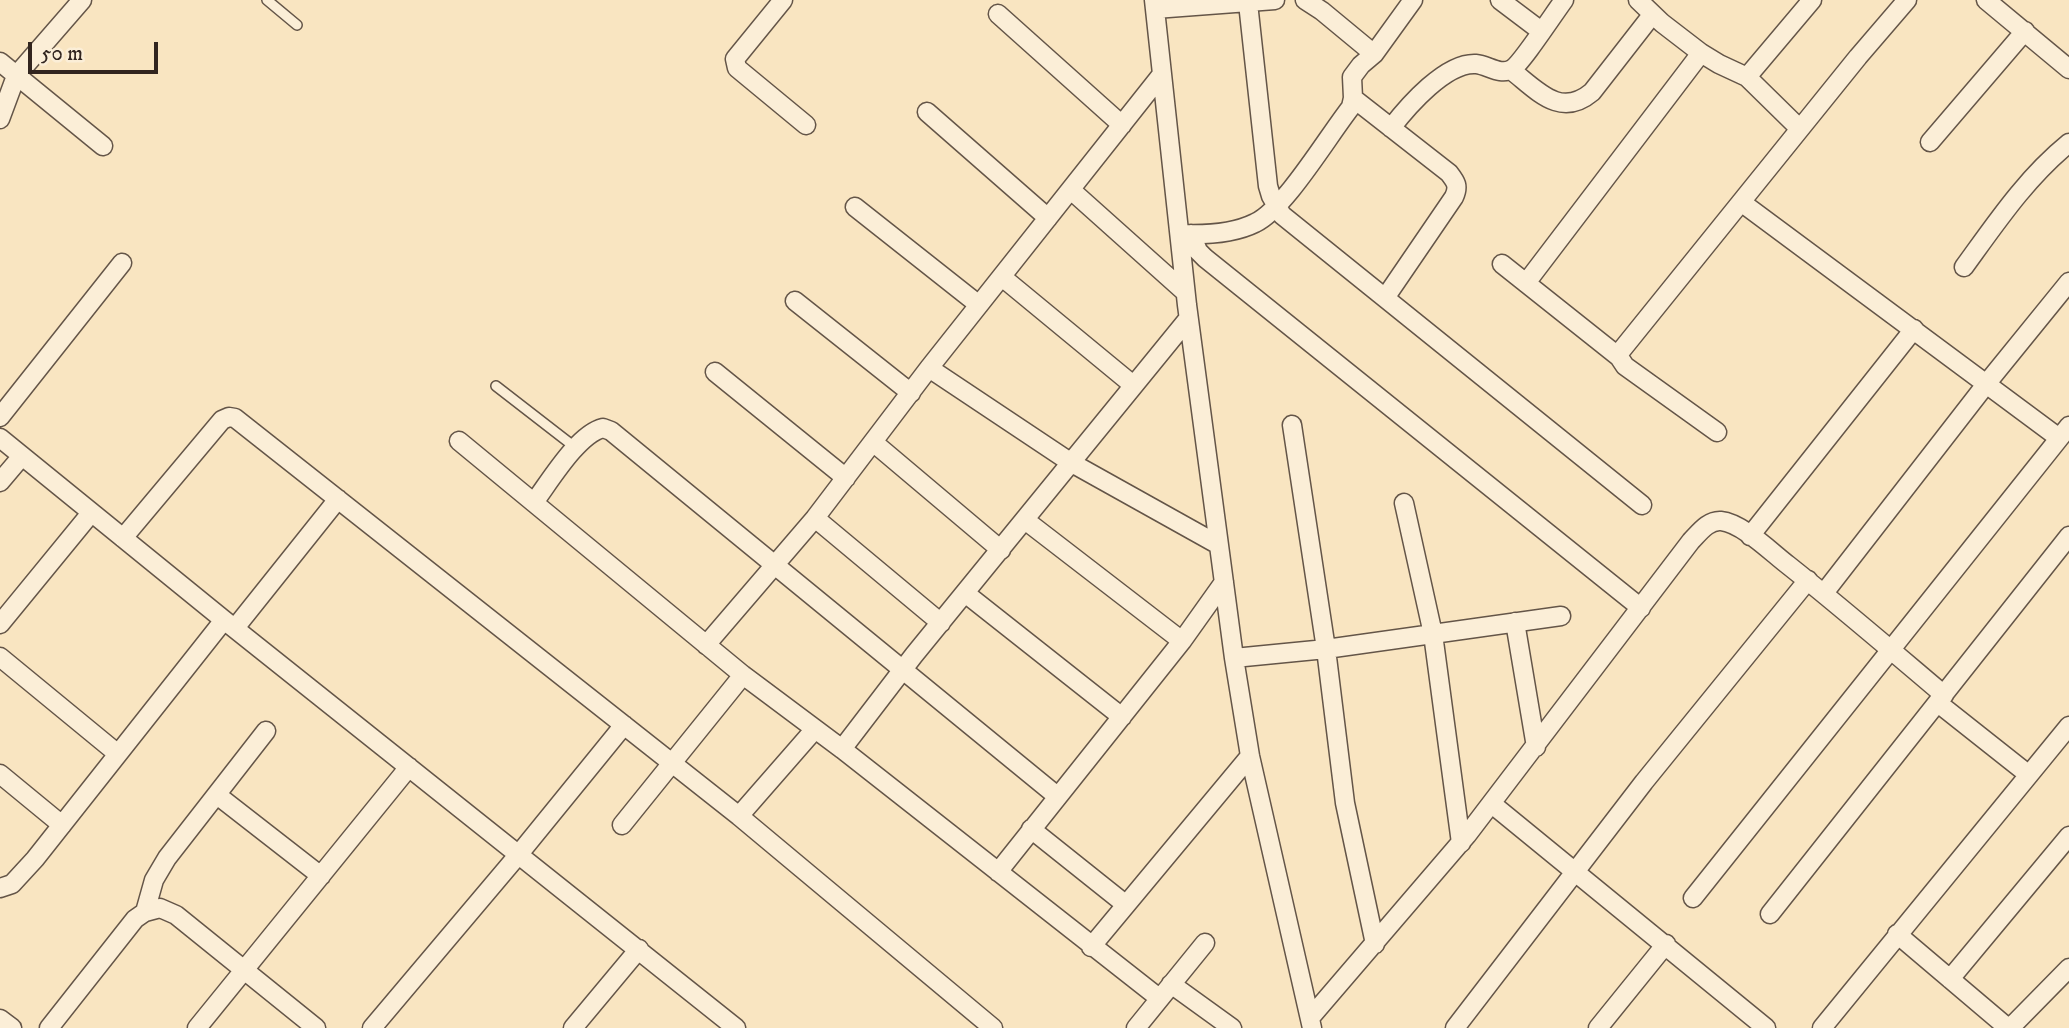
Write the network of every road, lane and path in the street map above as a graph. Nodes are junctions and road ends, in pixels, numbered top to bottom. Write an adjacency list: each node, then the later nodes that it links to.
1 (82, 0): 26 (street)
2 (267, 0): 17 (lane)
3 (783, 0): 31 (street)
4 (1275, 0): 13 (street)
5 (1305, 0): 21 (street)
6 (1413, 0): 21 (street)
7 (1500, 0): 18 (street)
8 (1564, 0): 18 (street)
9 (1638, 0): 16 (street)
10 (1907, 0): 34 (street)
11 (1986, 0): 19 (street)
12 (1811, 1): 27 (street)
13 (1248, 3): 14 (street); 41 (street)
14 (1155, 5): 25 (street)
15 (998, 14): 32 (street)
16 (1652, 15): 20 (street); 24 (street)
17 (297, 25)
18 (1541, 31): 24 (street)
19 (2025, 31): 23 (street); 35 (street)
20 (1701, 53): 27 (street); 49 (street)
21 (1374, 54): 28 (street)
22 (0, 62): 26 (street)
23 (2069, 69)
24 (1511, 70): 33 (street)
25 (1162, 74): 32 (street); 43 (street)
26 (16, 76): 30 (street); 37 (street)
27 (1747, 77): 34 (street)
28 (1353, 98): 33 (street); 41 (street)
29 (927, 112): 42 (street)
30 (0, 120)
31 (806, 125)
32 (1122, 125): 38 (street)
33 (1391, 128): 51 (street)
34 (1800, 129): 39 (street)
35 (1930, 142)
36 (2069, 143): 46 (street)
37 (103, 146)
38 (1071, 190): 42 (street); 50 (street)
39 (1741, 202): 55 (street); 56 (street)
40 (855, 206): 53 (street)
41 (1277, 207): 43 (street); 51 (street)
42 (1048, 218): 47 (street)
43 (1185, 234): 50 (street); 92 (street)
44 (122, 263): 63 (street)
45 (1502, 264): 49 (street)
46 (1964, 267)
47 (1002, 277): 53 (street); 60 (street)
48 (2069, 282): 59 (street)
49 (1526, 283): 56 (street)
50 (1185, 292): 54 (street)
51 (1385, 298): 78 (street)
52 (795, 301): 62 (street)
53 (979, 305): 57 (street)
54 (1188, 319): 60 (street); 85 (street)
55 (1914, 329): 59 (street); 82 (street)
56 (1619, 357): 65 (street)
57 (929, 368): 62 (street); 72 (street)
58 (715, 372): 73 (street)
59 (1987, 383): 66 (street); 91 (street)
60 (1133, 385): 72 (street)
61 (496, 386): 70 (lane)
62 (911, 393): 69 (street)
63 (0, 417)
64 (1292, 425): 101 (street)
65 (1717, 432)
66 (2064, 432): 102 (street)
67 (0, 438): 71 (street)
68 (459, 441): 76 (street)
69 (873, 442): 73 (street); 86 (street)
70 (576, 449): 76 (street); 87 (street)
71 (22, 456): 74 (street); 79 (street)
72 (1070, 462): 81 (street); 85 (street)
73 (846, 478): 80 (street)
74 (0, 482)
75 (338, 499): 84 (street); 97 (street); 109 (street)
76 (535, 501): 100 (street)
77 (1404, 503): 98 (street)
78 (1642, 505)
79 (91, 513): 84 (street); 96 (street)
80 (815, 518): 87 (street); 95 (street)
81 (1025, 520): 86 (street); 99 (street)
82 (1750, 536): 88 (street); 92 (street)
83 (2069, 536): 107 (street)
84 (123, 538): 97 (street)
85 (1217, 544): 89 (street)
86 (1001, 550): 90 (street)
87 (775, 566): 100 (street); 105 (street)
88 (1808, 580): 91 (street); 132 (street)
89 (1224, 582): 99 (street); 104 (street)
90 (965, 593): 95 (street); 108 (street)
91 (1824, 593): 102 (street)
92 (1641, 608): 113 (street)
93 (1561, 616): 94 (street)
94 (1515, 622): 98 (street); 113 (street)
95 (941, 623): 105 (street)
96 (0, 624)
97 (230, 624): 115 (street); 118 (street)
98 (1433, 634): 101 (street); 129 (street)
99 (1182, 641): 108 (street)
100 (706, 645): 106 (street)
101 (1325, 649): 104 (street); 141 (street)
102 (1891, 650): 107 (street); 135 (street)
103 (0, 657): 115 (street)
104 (1234, 658): 116 (street)
105 (903, 671): 114 (street); 122 (street)
106 (743, 675): 111 (street); 117 (street)
107 (1941, 699): 120 (street); 138 (street)
108 (1122, 717): 122 (street)
109 (624, 725): 117 (street); 130 (street)
110 (2069, 726): 120 (street)
111 (815, 729): 114 (street); 124 (street)
112 (266, 731): 121 (street)
113 (1536, 747): 123 (street)
114 (842, 749): 131 (street)
115 (118, 754): 125 (street)
116 (1250, 756): 136 (street); 151 (street)
117 (672, 762): 124 (street); 126 (street)
118 (409, 767): 130 (street); 133 (street)
119 (0, 774): 125 (street)
120 (2029, 775): 139 (street)
121 (217, 794): 133 (street); 137 (street)
122 (1057, 796): 127 (street)
123 (1492, 804): 129 (street); 132 (street)
124 (739, 816): 160 (street)
125 (62, 825): 134 (street)
126 (622, 825)
127 (1031, 829): 131 (street); 136 (street)
128 (2069, 836): 147 (street)
129 (1461, 843): 141 (street)
130 (519, 854): 144 (street); 157 (street)
131 (998, 872): 143 (street)
132 (1576, 872): 142 (street); 163 (street)
133 (321, 876): 146 (street)
134 (0, 888)
135 (1693, 898)
136 (1125, 904): 143 (street)
137 (145, 912): 146 (street); 154 (street)
138 (1770, 914)
139 (1897, 934): 147 (street); 152 (street)
140 (1205, 943): 148 (street)
141 (1375, 944): 151 (street)
142 (1666, 944): 164 (street); 165 (street)
143 (1091, 947): 149 (street)
144 (639, 949): 158 (street); 159 (street)
145 (2069, 968): 166 (street)
146 (243, 970): 155 (street); 156 (street)
147 (1950, 979): 166 (street)
148 (1171, 984): 149 (street); 162 (street)
149 (1159, 998): 161 (street)
150 (0, 1019): 153 (street)
151 (1311, 1023)
152 (1829, 1026)
153 (12, 1028)
154 (49, 1028)
155 (197, 1028)
156 (316, 1028)
157 (372, 1028)
158 (573, 1028)
159 (736, 1028)
160 (993, 1028)
161 (1136, 1028)
162 (1232, 1028)
163 (1455, 1028)
164 (1598, 1028)
165 (1766, 1028)
166 (2009, 1028)

